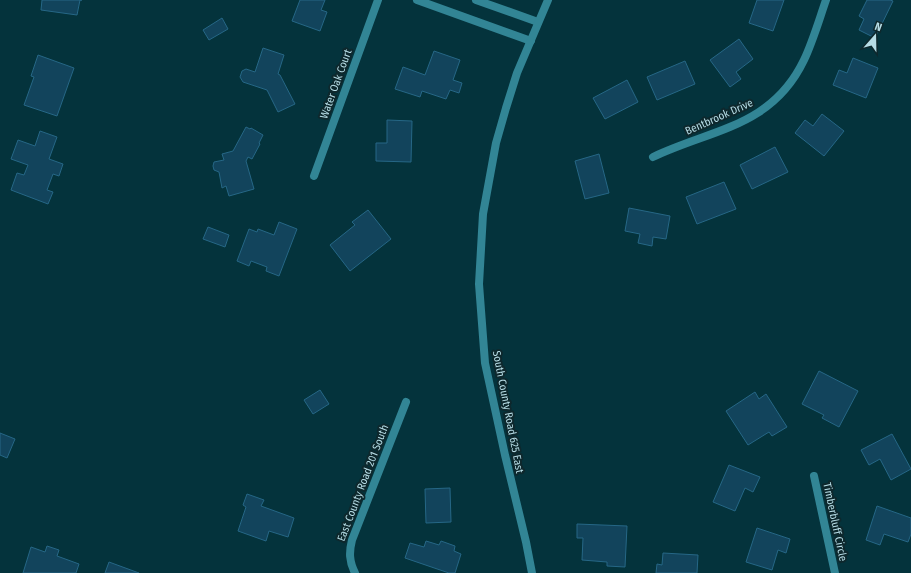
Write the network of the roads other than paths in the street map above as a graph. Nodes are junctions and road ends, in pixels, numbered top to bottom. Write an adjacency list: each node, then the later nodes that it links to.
1 (378, 0): 9 (street, Water Oak Court)
2 (417, 0): 7 (street)
3 (476, 0): 6 (street)
4 (548, 0): 6 (street, South County Road 625 East)
5 (826, 0): 8 (street, Bentbrook Drive)
6 (538, 22): 7 (street, South County Road 625 East)
7 (531, 41): 13 (street, South County Road 625 East)
8 (653, 157)
9 (314, 176)
10 (406, 402): 12 (street, East County Road 201 South)
11 (814, 476): 14 (street, Timberbluff Circle)
12 (355, 573)
13 (532, 573)
14 (835, 573)

